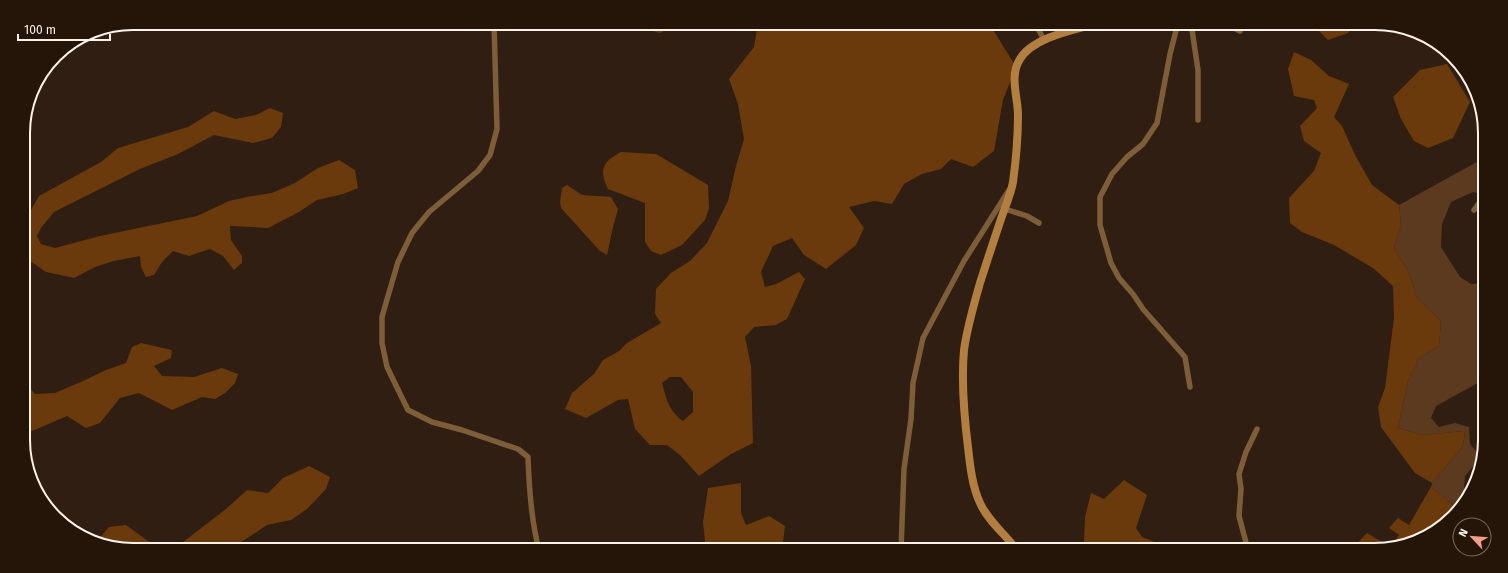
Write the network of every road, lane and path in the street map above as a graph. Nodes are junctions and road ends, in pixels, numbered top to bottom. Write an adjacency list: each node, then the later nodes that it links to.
1 (494, 30): 15 (street)
2 (1039, 30): 6 (street)
3 (1076, 30): 6 (main road)
4 (1176, 30): 13 (street)
5 (1192, 30): 7 (street)
6 (1044, 40): 8 (main road)
7 (1198, 120)
8 (1012, 184): 10 (main road); 16 (street)
9 (1478, 204): 11 (street)
10 (1005, 209): 12 (street); 17 (main road)
11 (1474, 210)
12 (1039, 223)
13 (1190, 387)
14 (1257, 430): 18 (street)
15 (538, 543)
16 (901, 543)
17 (1011, 543)
18 (1246, 543)

